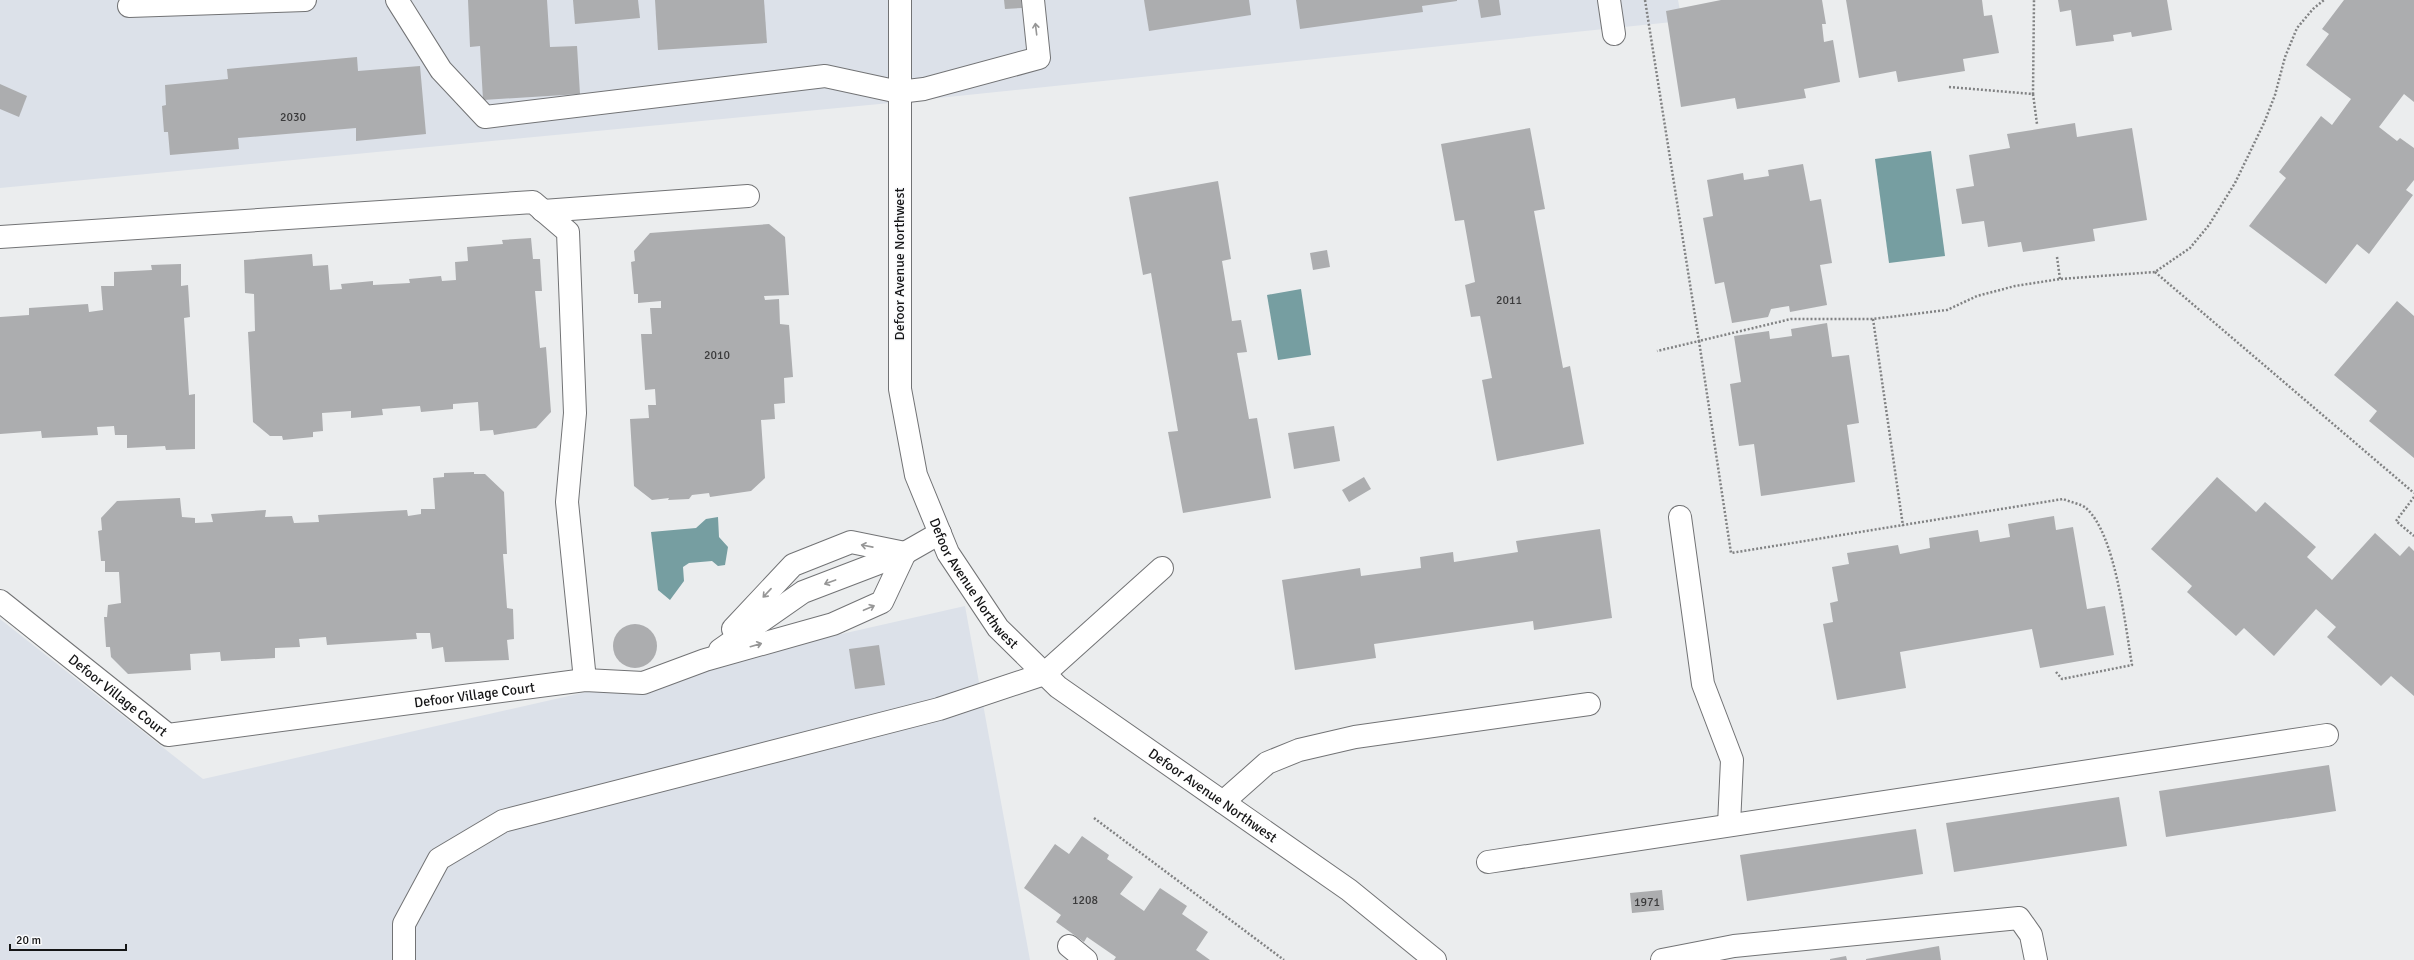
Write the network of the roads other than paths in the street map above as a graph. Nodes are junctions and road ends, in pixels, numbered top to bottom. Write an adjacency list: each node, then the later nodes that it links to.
1 (305, 0): 6 (street)
2 (397, 0): 8 (street)
3 (900, 0): 8 (street, Defoor Avenue Northwest)
4 (1033, 0): 8 (street, one-way to 4)
5 (1609, 0): 7 (street)
6 (129, 6)
7 (1614, 34)
8 (899, 92): 13 (street, Defoor Avenue Northwest)
9 (748, 196): 10 (street)
10 (543, 211): 11 (street); 19 (street)
11 (0, 237)
12 (1680, 517): 23 (street)
13 (940, 533): 14 (street); 18 (street, Defoor Avenue Northwest)
14 (905, 553): 17 (street, one-way to 17); 17 (street, one-way to 14); 17 (street, Defoor Village Court, one-way to 17)
15 (1162, 568): 18 (street)
16 (0, 601): 19 (street, Defoor Village Court)
17 (706, 660): 19 (street, Defoor Village Court)
18 (1044, 674): 22 (street, Defoor Avenue Northwest); 26 (street)
19 (585, 680)
20 (1589, 704): 22 (street)
21 (2327, 735): 23 (street)
22 (1223, 802): 28 (street, Defoor Avenue Northwest)
23 (1729, 825): 24 (street)
24 (1488, 862)
25 (1069, 946): 27 (street)
26 (404, 960)
27 (1086, 960)
28 (1435, 960)
29 (1662, 960): 30 (street)
30 (2036, 960)

